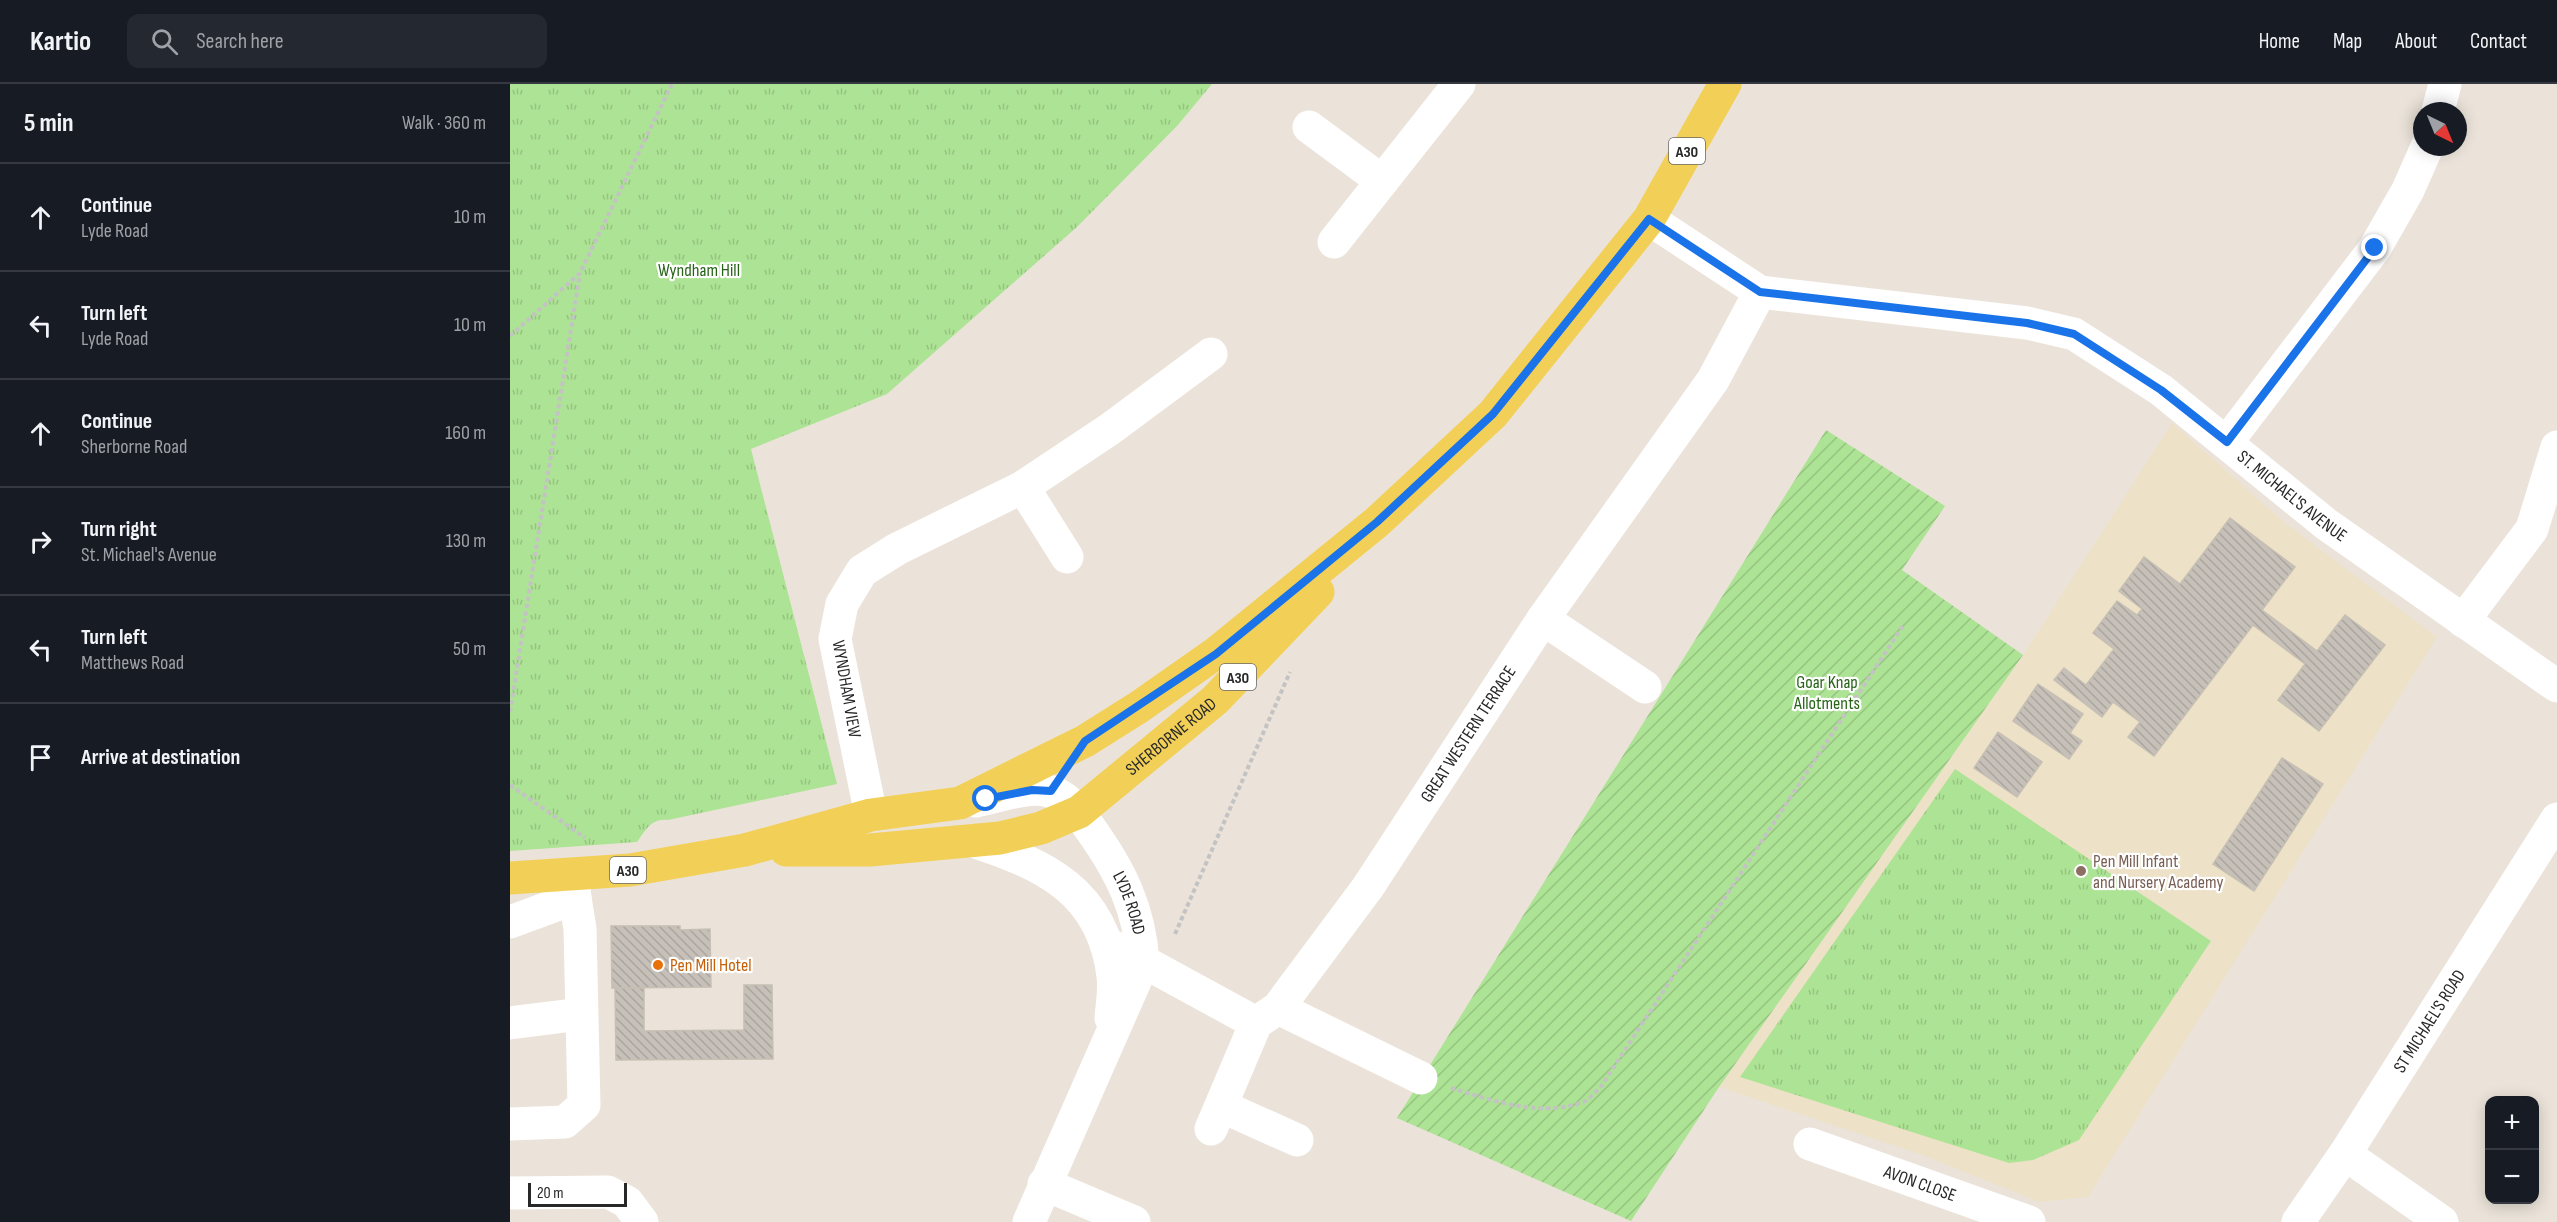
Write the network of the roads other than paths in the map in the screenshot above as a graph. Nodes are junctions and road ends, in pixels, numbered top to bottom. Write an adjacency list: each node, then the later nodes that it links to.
1 (1459, 84): 7 (street)
2 (1725, 84): 8 (main road, SHERBORNE ROAD / A30)
3 (2445, 84): 4 (street)
4 (2440, 102)
5 (1309, 127): 7 (street)
6 (2423, 156): 12 (street)
7 (1382, 181): 9 (street)
8 (1649, 219): 10 (street, ST. MICHAEL'S AVENUE); 15 (main road, SHERBORNE ROAD / A30)
9 (1334, 242)
10 (1760, 292): 12 (street, ST. MICHAEL'S AVENUE); 17 (street, GREAT WESTERN TERRACE)
11 (1211, 354): 14 (street, WYNDHAM VIEW)
12 (2227, 442): 18 (street, ST. MICHAEL'S AVENUE)
13 (2557, 447): 18 (street)
14 (1023, 487): 16 (street); 25 (street, WYNDHAM VIEW)
15 (1377, 522): 21 (main road, SHERBORNE ROAD / A30); 24 (main road, SHERBORNE ROAD / A30)
16 (1067, 556)
17 (1543, 619): 20 (street); 37 (street, GREAT WESTERN TERRACE)
18 (2463, 621): 19 (street, ST. MICHAEL'S AVENUE)
19 (2557, 686)
20 (1645, 687)
21 (1085, 741): 22 (street, LYDE ROAD); 23 (main road, A30)
22 (1051, 791): 23 (street); 24 (street, LYDE ROAD); 27 (street, LYDE ROAD)
23 (960, 803): 25 (main road, A30)
24 (1079, 812): 27 (main road, A30); 35 (street, LYDE ROAD)
25 (871, 815): 29 (main road, A30)
26 (2557, 819): 44 (street, ST MICHAEL'S ROAD)
27 (1041, 828): 28 (main road, A30); 30 (street, LYDE ROAD)
28 (973, 841): 29 (main road, A30); 30 (street, LYDE ROAD)
29 (745, 850): 32 (main road, A30)
30 (1056, 876): 34 (street, LYDE ROAD)
31 (510, 878): 32 (main road, A30)
32 (574, 886): 33 (street); 36 (street)
33 (510, 922)
34 (1106, 944): 35 (street); 39 (street, LYDE ROAD)
35 (1153, 967): 37 (street); 39 (street, LYDE ROAD)
36 (581, 1014): 38 (street); 41 (street)
37 (1267, 1016): 40 (street); 42 (street, GREAT WESTERN TERRACE)
38 (510, 1023)
39 (1110, 1034): 45 (street, LYDE ROAD)
40 (1421, 1078)
41 (510, 1124)
42 (1297, 1140)
43 (1810, 1144): 50 (street, AVON CLOSE)
44 (2344, 1154): 51 (street, ST MICHAEL'S ROAD); 52 (street)
45 (1044, 1184): 48 (street, LYDE ROAD); 49 (street)
46 (510, 1193): 47 (street)
47 (642, 1222)
48 (1029, 1222)
49 (1134, 1222)
50 (2029, 1222)
51 (2298, 1222)
52 (2442, 1222)

